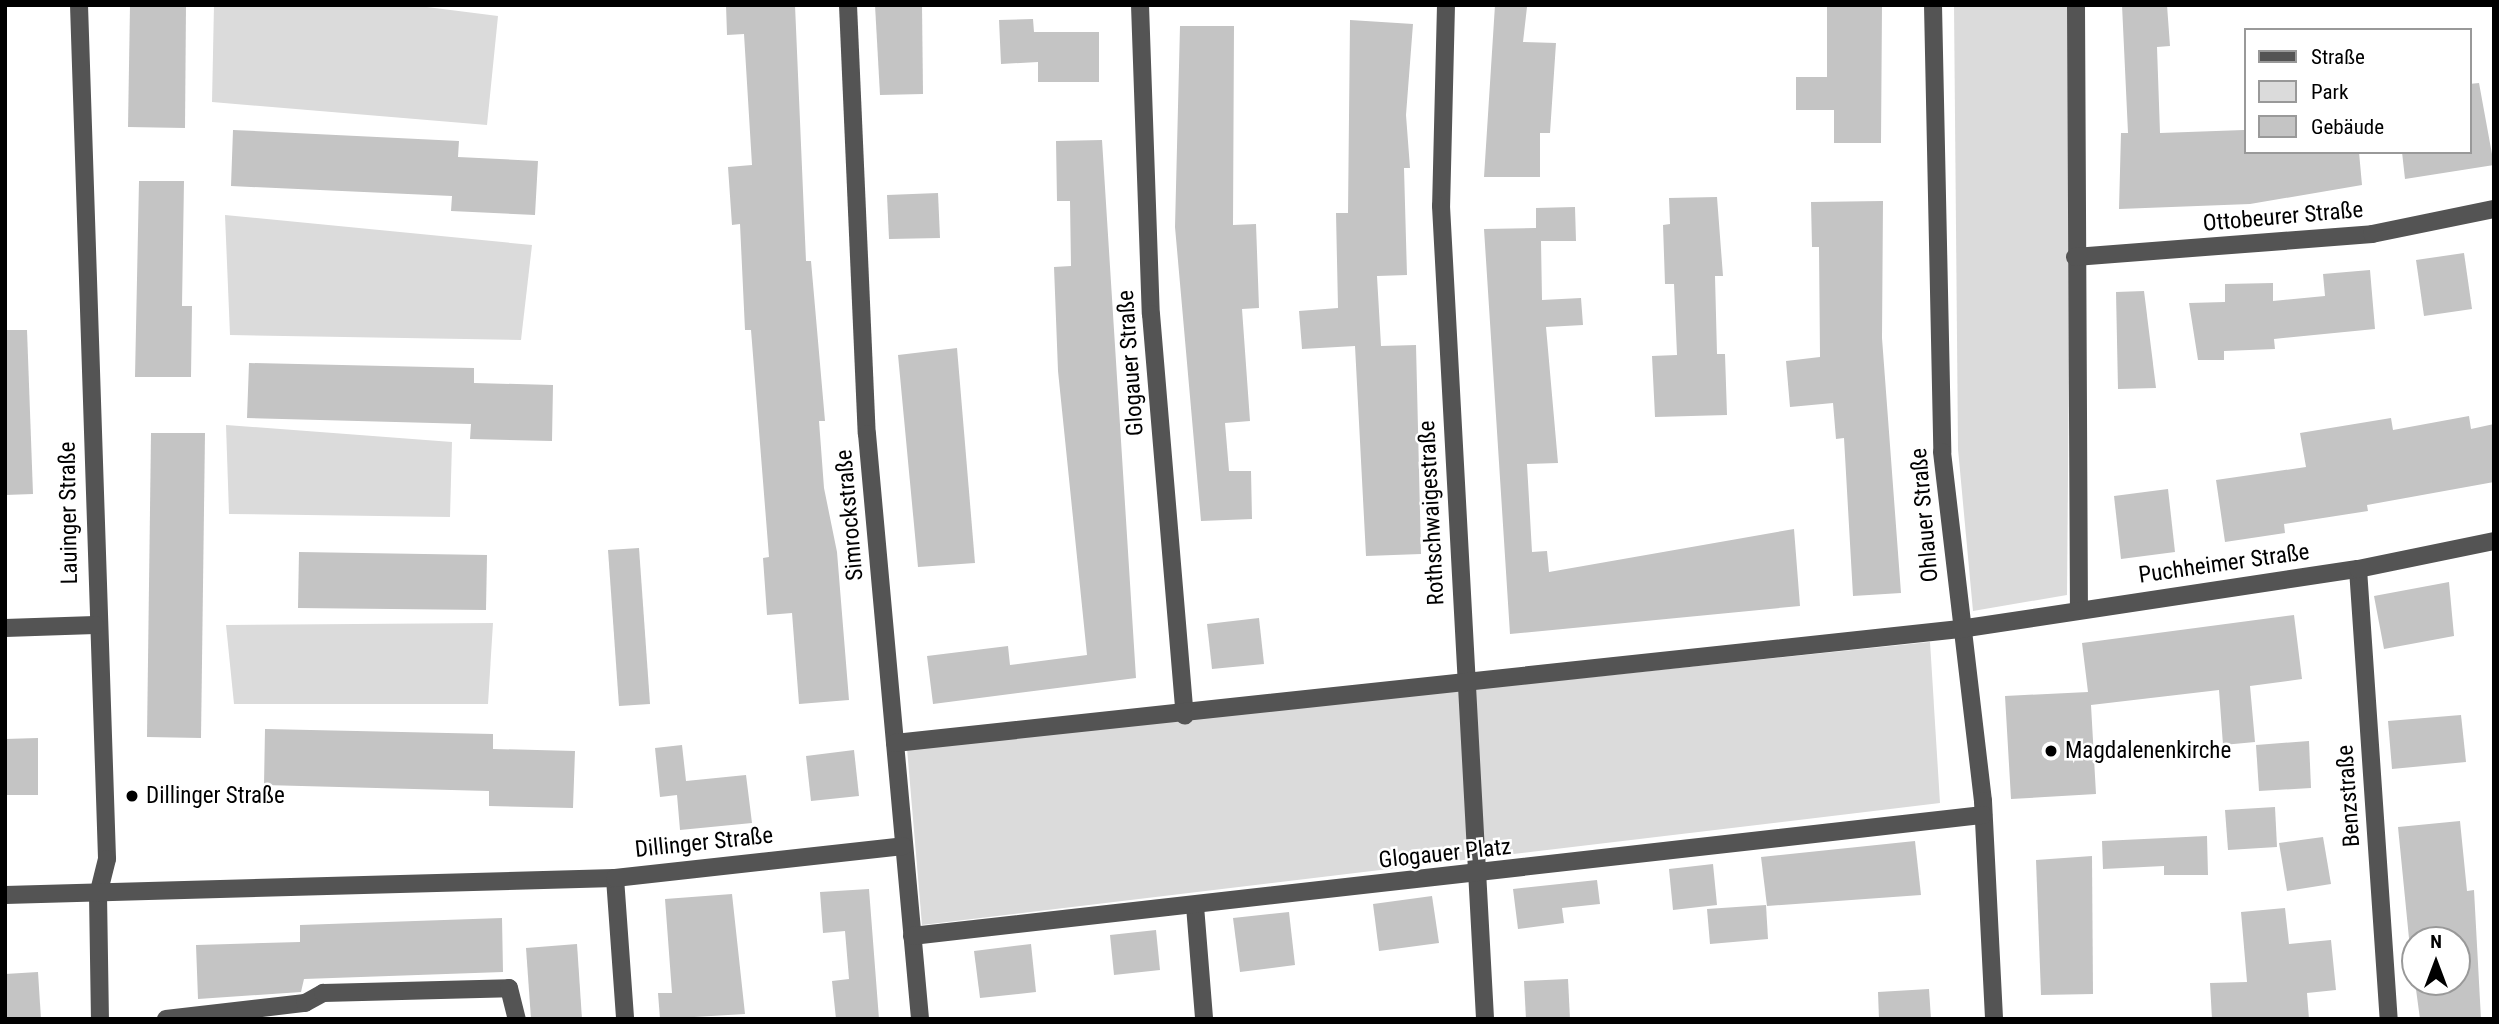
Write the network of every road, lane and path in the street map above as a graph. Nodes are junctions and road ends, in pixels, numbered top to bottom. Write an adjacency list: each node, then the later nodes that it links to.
1 (79, 5): 12 (street, Lauinger Straße)
2 (848, 5): 17 (street, Simrockstraße)
3 (1140, 5): 16 (street, Glogauer Straße)
4 (1446, 5): 15 (street, Rothschwaigestraße)
5 (1933, 5): 14 (street, Ohlauer Straße)
6 (2076, 5): 8 (street)
7 (2494, 209): 8 (street, Ottobeurer Straße)
8 (2075, 257): 11 (street)
9 (2494, 541): 10 (street, Puchheimer Straße)
10 (2358, 569): 11 (street, Puchheimer Straße); 34 (street, Benzstraße)
11 (2079, 609): 14 (street, Puchheimer Straße)
12 (95, 625): 13 (street); 22 (street, Lauinger Straße)
13 (5, 628)
14 (1960, 629): 15 (street); 18 (street, Ohlauer Straße)
15 (1465, 683): 16 (street); 20 (street, Rothschwaigestraße)
16 (1185, 716): 17 (street)
17 (895, 743): 19 (street, Simrockstraße)
18 (1983, 815): 20 (street, Glogauer Platz); 33 (street, Ohlauer Straße)
19 (903, 846): 21 (street, Dillinger Straße); 25 (street, Simrockstraße)
20 (1473, 875): 24 (street, Glogauer Platz); 32 (street, Rothschwaigestraße)
21 (615, 878): 22 (street, Dillinger Straße); 29 (street)
22 (98, 894): 23 (street, Dillinger Straße); 26 (street, Lauinger Straße)
23 (5, 895)
24 (1195, 906): 25 (street, Glogauer Platz); 31 (street)
25 (912, 936): 30 (street, Simrockstraße)
26 (100, 1019)
27 (166, 1019): 28 (street)
28 (517, 1019)
29 (625, 1019)
30 (920, 1019)
31 (1204, 1019)
32 (1485, 1019)
33 (1994, 1019)
34 (2389, 1019)

